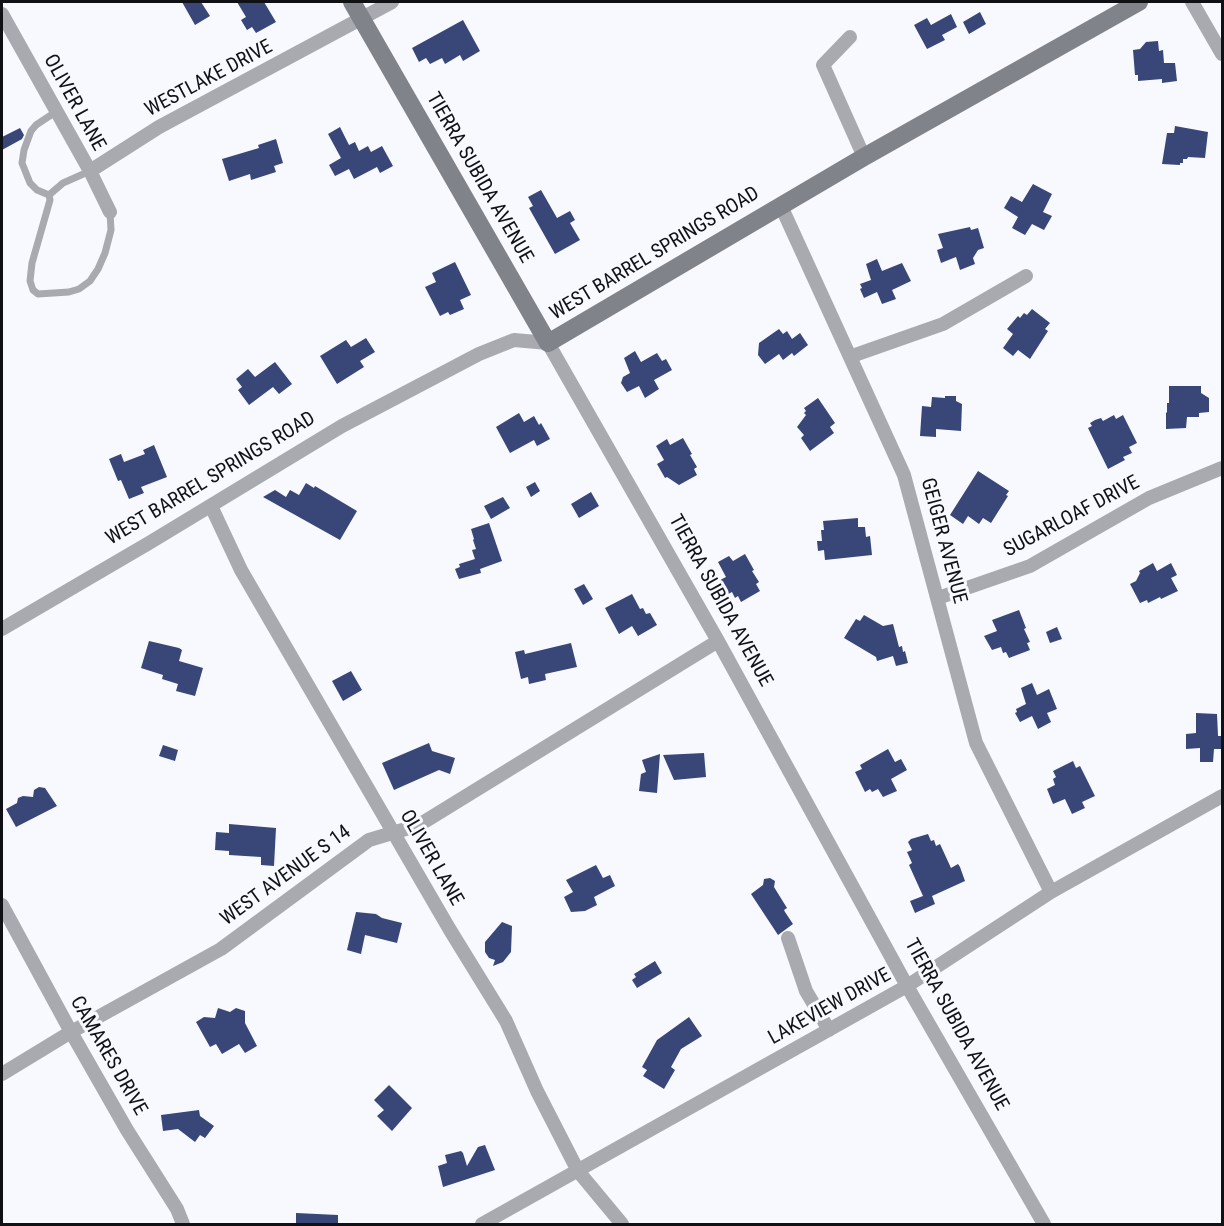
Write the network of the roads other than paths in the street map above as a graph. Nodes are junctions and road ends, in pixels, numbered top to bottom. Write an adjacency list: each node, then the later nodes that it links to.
1 (352, 2): 6 (street, TIERRA SUBIDA AVENUE)
2 (392, 2): 6 (street, WESTLAKE DRIVE)
3 (1139, 2): 10 (street, WEST BARREL SPRINGS ROAD)
4 (1192, 2): 8 (street)
5 (2, 14): 9 (street, OLIVER LANE)
6 (362, 19): 11 (street, WESTLAKE DRIVE); 16 (street, TIERRA SUBIDA AVENUE)
7 (850, 37): 10 (street)
8 (1222, 54)
9 (57, 111): 11 (street, OLIVER LANE); 12 (lane)
10 (864, 157): 13 (street, WEST BARREL SPRINGS ROAD)
11 (90, 171): 12 (lane, WESTLAKE DRIVE); 14 (street, OLIVER LANE)
12 (49, 195): 14 (lane)
13 (781, 206): 16 (street, WEST BARREL SPRINGS ROAD); 17 (street, GEIGER AVENUE)
14 (110, 212)
15 (1026, 276): 17 (street)
16 (548, 344): 19 (street, WEST BARREL SPRINGS ROAD); 22 (street, TIERRA SUBIDA AVENUE)
17 (852, 356): 20 (street, GEIGER AVENUE)
18 (1222, 468): 20 (street, SUGARLOAF DRIVE)
19 (211, 506): 21 (street, WEST BARREL SPRINGS ROAD); 24 (street, OLIVER LANE)
20 (938, 598): 25 (street, GEIGER AVENUE)
21 (2, 629)
22 (718, 641): 24 (street, WEST AVENUE S 14); 28 (street, TIERRA SUBIDA AVENUE)
23 (1222, 796): 25 (street, LAKEVIEW DRIVE)
24 (394, 834): 30 (street, WEST AVENUE S 14); 32 (street, OLIVER LANE)
25 (1051, 892): 28 (street, LAKEVIEW DRIVE)
26 (2, 905): 30 (street, CAMARES DRIVE)
27 (788, 938): 29 (street)
28 (908, 986): 29 (street, LAKEVIEW DRIVE); 36 (street, TIERRA SUBIDA AVENUE)
29 (829, 1030): 32 (street, LAKEVIEW DRIVE)
30 (71, 1032): 31 (street, WEST AVENUE S 14); 33 (street, CAMARES DRIVE)
31 (2, 1074)
32 (578, 1171): 34 (street, LAKEVIEW DRIVE); 35 (street, OLIVER LANE)
33 (183, 1224)
34 (482, 1224)
35 (622, 1224)
36 (1044, 1224)

